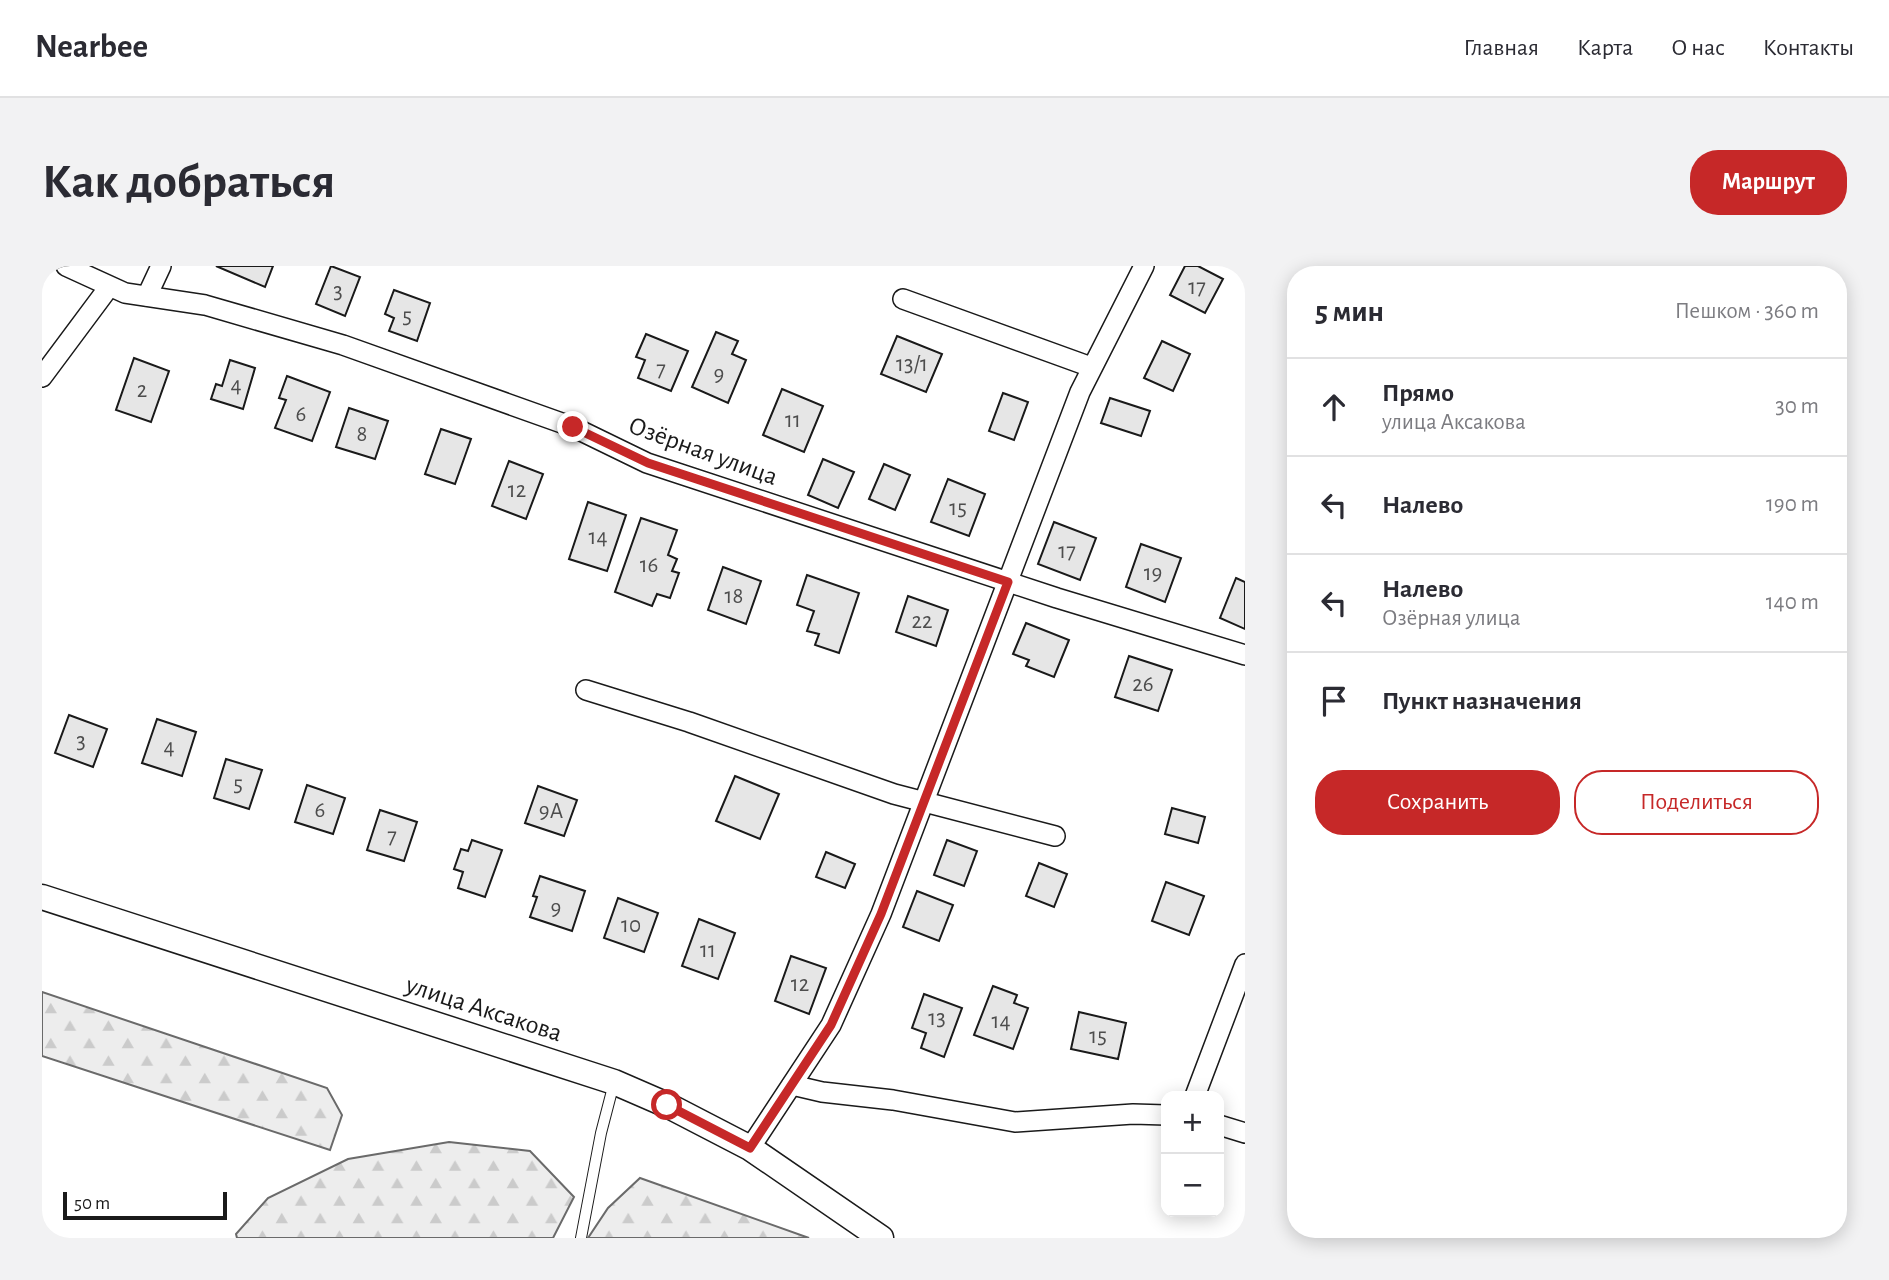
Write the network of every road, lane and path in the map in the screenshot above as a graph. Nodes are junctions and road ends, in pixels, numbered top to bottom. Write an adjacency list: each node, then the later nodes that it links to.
1 (66, 266): 4 (street, Озёрная улица)
2 (161, 266): 5 (street)
3 (1144, 266): 7 (street)
4 (109, 287): 5 (street, Озёрная улица); 8 (street)
5 (147, 296): 9 (street, Озёрная улица)
6 (903, 299): 7 (street)
7 (1091, 367): 9 (street)
8 (42, 377)
9 (1008, 582): 10 (street, Озёрная улица); 12 (street)
10 (1245, 655)
11 (586, 690): 12 (street)
12 (923, 801): 13 (street); 17 (street)
13 (1055, 836)
14 (42, 897): 16 (street, улица Аксакова)
15 (1245, 964): 18 (street)
16 (614, 1082): 22 (street, улица Аксакова); 23 (lane)
17 (792, 1085): 19 (street); 22 (street)
18 (1197, 1091)
19 (1161, 1115)
20 (1224, 1126): 21 (street)
21 (1245, 1132)
22 (750, 1148): 24 (street, улица Аксакова)
23 (582, 1238)
24 (881, 1238)

